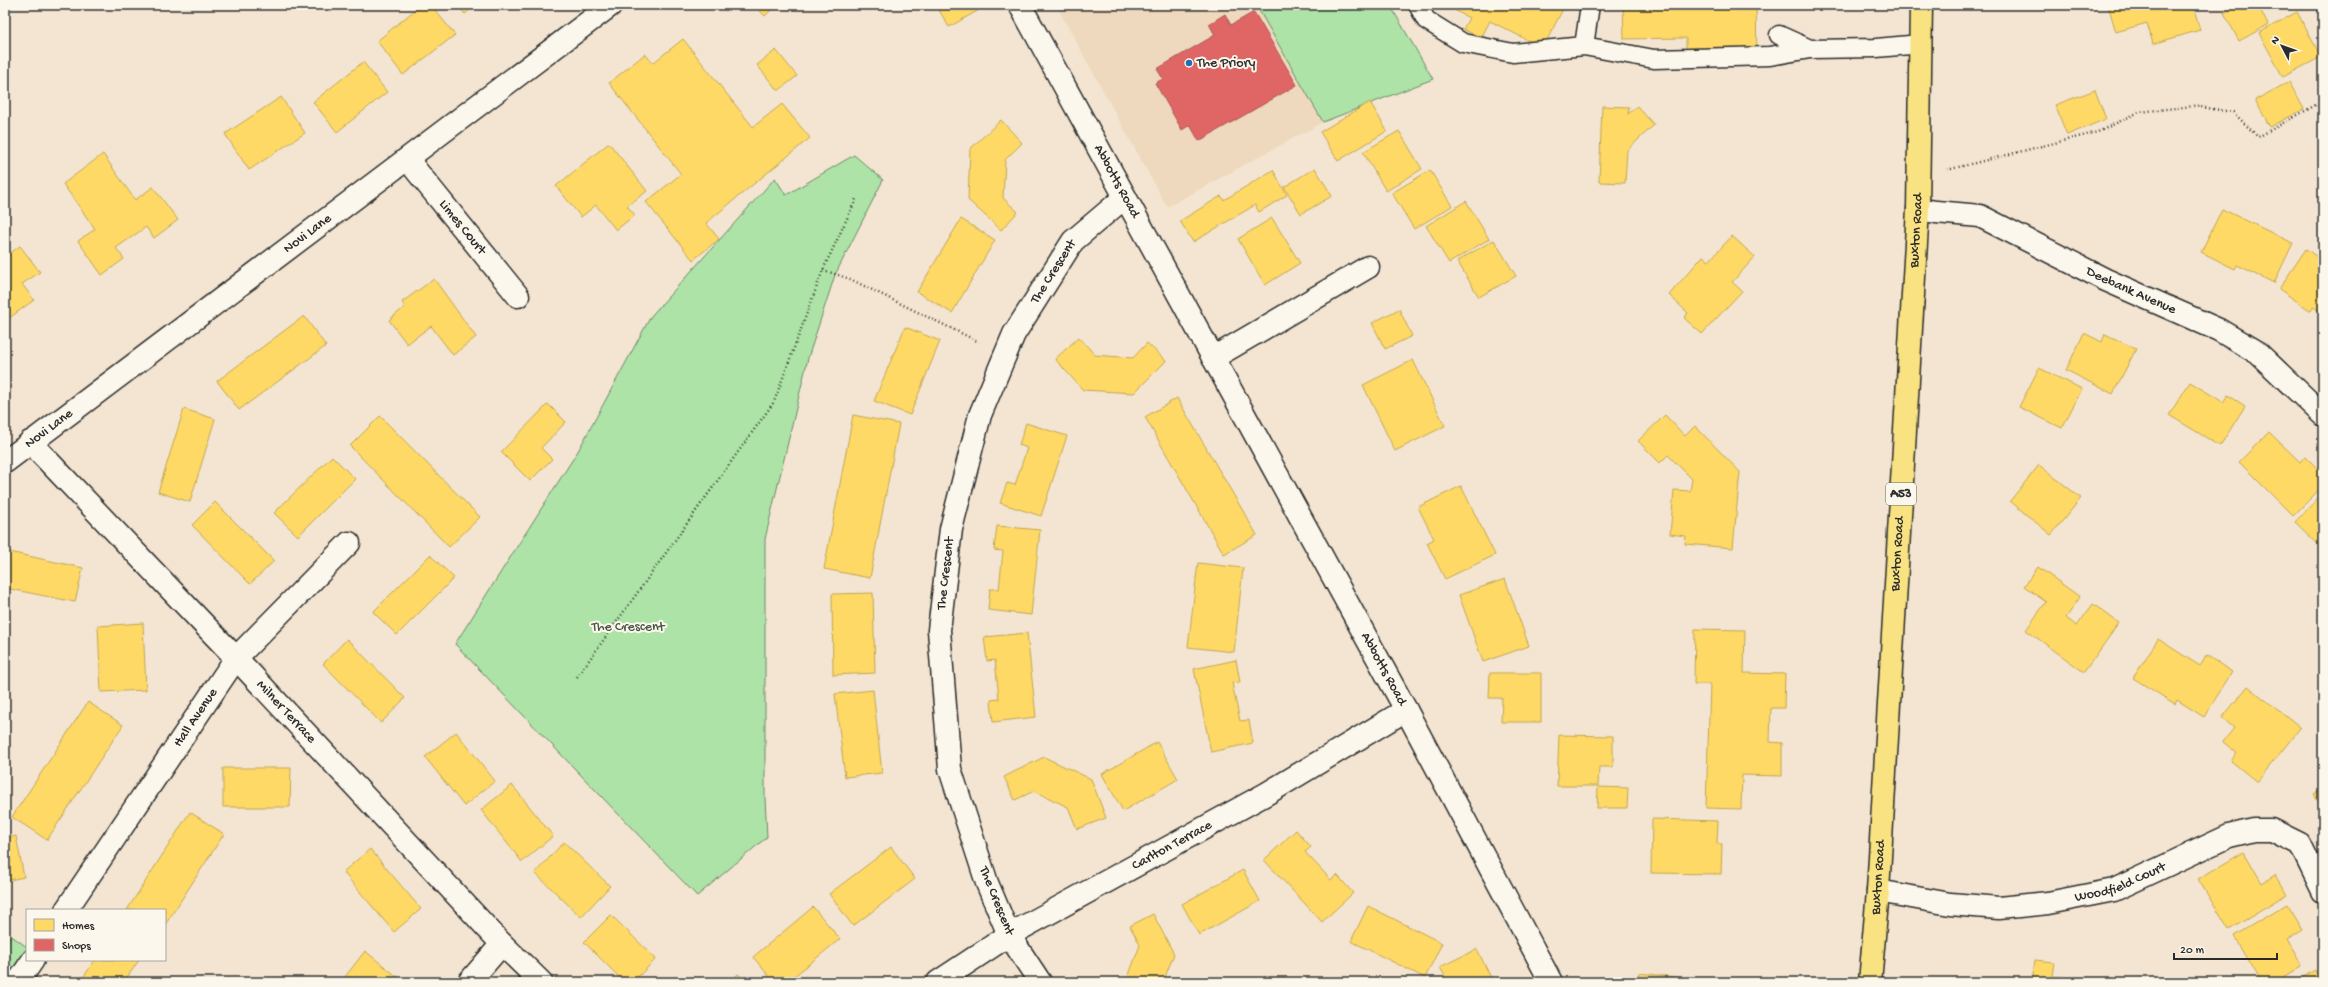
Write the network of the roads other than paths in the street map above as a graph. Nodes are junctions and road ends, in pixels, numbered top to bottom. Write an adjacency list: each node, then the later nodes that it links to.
1 (610, 5): 10 (street, Novi Lane)
2 (1020, 5): 11 (street, Abbotts Road)
3 (1418, 5): 8 (lane)
4 (1590, 5): 8 (lane)
5 (1921, 5): 7 (highway, Buxton Road / A53)
6 (1779, 34): 9 (lane)
7 (1921, 44): 9 (lane); 12 (highway, Buxton Road / A53)
8 (1584, 46): 9 (lane)
9 (1810, 49)
10 (407, 159): 14 (street, Limes Court); 17 (street, Novi Lane)
11 (1125, 197): 15 (street, Abbotts Road); 25 (street, The Crescent)
12 (1927, 210): 16 (street, Deebank Avenue); 22 (highway, Buxton Road / A53)
13 (1368, 267): 15 (street)
14 (518, 296)
15 (1213, 358): 21 (street, Abbotts Road)
16 (2323, 414)
17 (30, 442): 18 (street, Novi Lane); 20 (street, Milner Terrace)
18 (5, 462)
19 (349, 543): 20 (street, Hall Avenue)
20 (236, 658): 24 (street, Hall Avenue); 26 (street, Milner Terrace)
21 (1406, 710): 25 (street, Carlton Terrace); 33 (street, Abbotts Road)
22 (1878, 891): 23 (street, Woodfield Court); 34 (highway, Buxton Road / A53)
23 (2323, 891)
24 (67, 909)
25 (1008, 935): 31 (street, Carlton Terrace); 32 (street, The Crescent)
26 (502, 944): 29 (street); 30 (street, Milner Terrace)
27 (31, 961): 28 (street)
28 (18, 982)
29 (469, 982)
30 (541, 982)
31 (938, 982)
32 (1040, 982)
33 (1551, 982)
34 (1870, 982)

